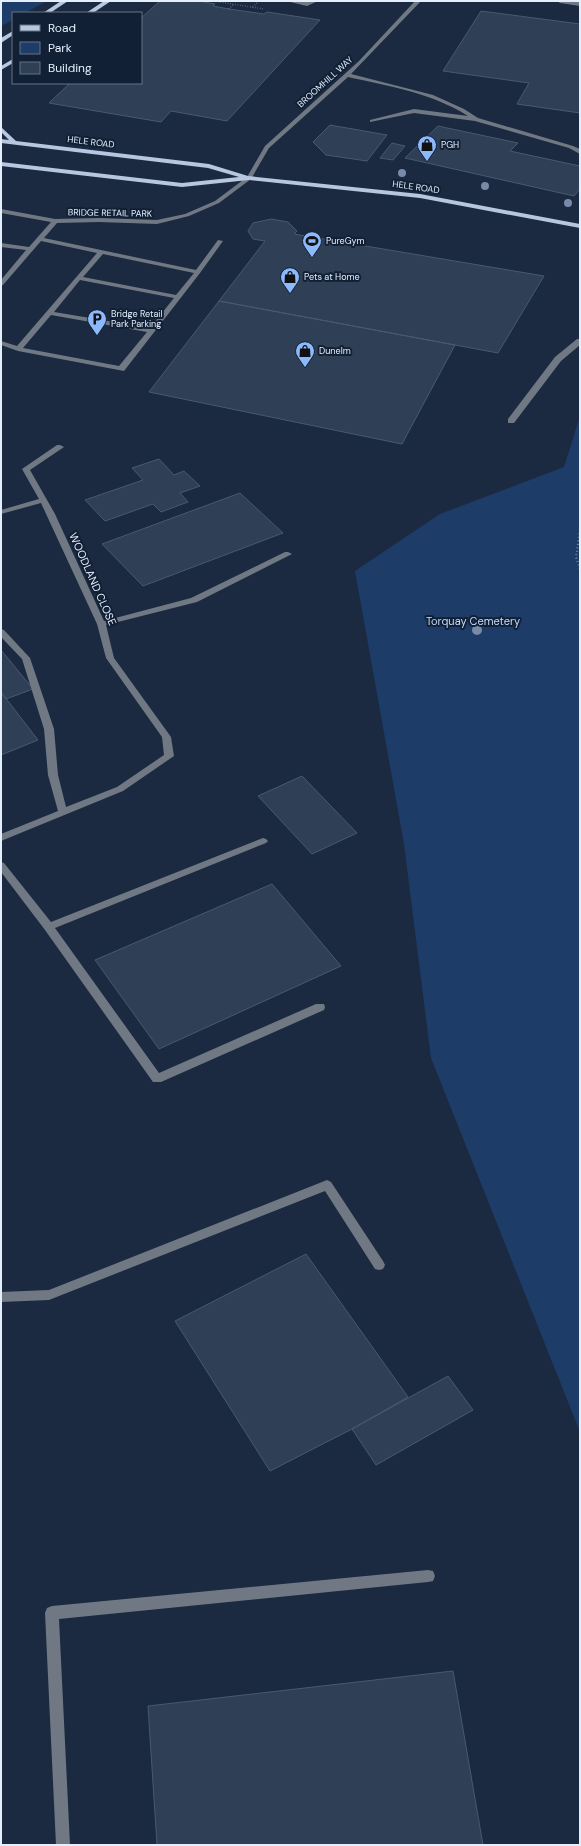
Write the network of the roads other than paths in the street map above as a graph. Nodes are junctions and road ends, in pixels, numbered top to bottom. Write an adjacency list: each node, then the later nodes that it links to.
1 (65, 1): 8 (main road)
2 (108, 1): 9 (main road)
3 (289, 1): 4 (lane)
4 (315, 1)
5 (418, 1): 14 (lane, BROOMHILL WAY)
6 (560, 1): 7 (lane)
7 (580, 4)
8 (48, 12)
9 (91, 12)
10 (12, 34): 11 (main road)
11 (1, 41)
12 (12, 62): 13 (main road)
13 (1, 68)
14 (346, 75): 15 (lane); 22 (lane, BROOMHILL WAY)
15 (476, 119): 16 (lane); 20 (lane)
16 (372, 121)
17 (1, 129): 19 (main road)
18 (1, 141): 19 (main road, HELE ROAD)
19 (14, 142): 22 (main road, HELE ROAD)
20 (580, 152)
21 (1, 164): 22 (main road, HELE ROAD)
22 (249, 178): 24 (lane, BRIDGE RETAIL PARK); 25 (main road, HELE ROAD)
23 (1, 211): 24 (lane, BRIDGE RETAIL PARK)
24 (55, 221): 26 (lane, BRIDGE RETAIL PARK)
25 (580, 226)
26 (39, 239): 29 (lane, BRIDGE RETAIL PARK); 30 (lane)
27 (220, 241): 31 (lane)
28 (1, 245): 29 (lane)
29 (31, 249): 33 (lane, BRIDGE RETAIL PARK)
30 (101, 252): 31 (lane); 32 (lane)
31 (198, 272): 34 (lane)
32 (79, 278): 34 (lane); 35 (lane)
33 (1, 284)
34 (178, 298): 36 (lane)
35 (50, 313): 36 (lane); 39 (lane)
36 (152, 331): 39 (lane)
37 (580, 341): 40 (lane)
38 (1, 343): 39 (lane)
39 (18, 349)
40 (511, 421)
41 (60, 448): 42 (lane, WOODLAND CLOSE)
42 (43, 500): 43 (lane); 45 (lane, WOODLAND CLOSE)
43 (1, 512)
44 (288, 554): 45 (lane)
45 (101, 624): 47 (lane, WOODLAND CLOSE)
46 (1, 632): 47 (lane)
47 (63, 812): 48 (lane, WOODLAND CLOSE)
48 (1, 838)
49 (263, 841): 51 (lane)
50 (1, 865): 51 (lane)
51 (49, 927): 52 (lane)
52 (320, 1006)
53 (379, 1265): 54 (lane)
54 (1, 1297)
55 (428, 1576): 56 (lane)
56 (64, 1845)

